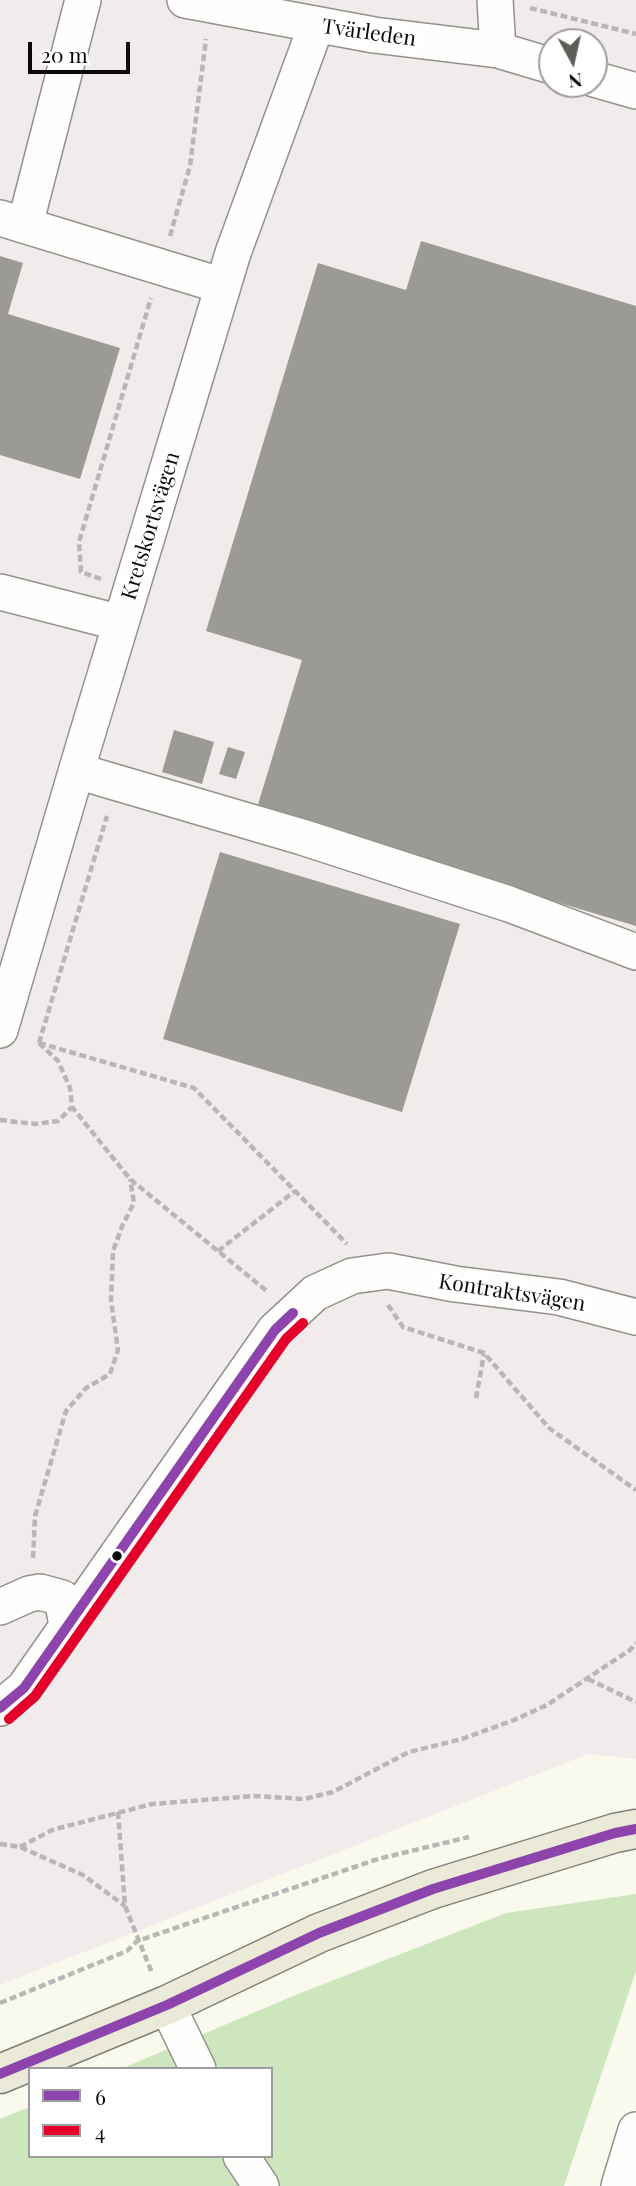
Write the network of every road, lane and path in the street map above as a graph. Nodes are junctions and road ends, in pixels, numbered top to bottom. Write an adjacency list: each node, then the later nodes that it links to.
1 (83, 0): 11 (street)
2 (495, 0): 7 (street)
3 (198, 3): 5 (street, Tvärleden); 12 (path)
4 (554, 12): 6 (path)
5 (316, 26): 7 (street, Tvärleden); 13 (street, Kretskortsvägen)
6 (636, 34)
7 (498, 50): 8 (street, Tvärleden)
8 (538, 62)
9 (608, 83): 10 (street)
10 (636, 91)
11 (13, 221): 12 (street)
12 (160, 266): 13 (street); 14 (path)
13 (223, 286): 14 (street, Kretskortsvägen)
14 (131, 590): 16 (street, Kretskortsvägen)
15 (0, 592): 16 (street)
16 (121, 623): 17 (street, Kretskortsvägen)
17 (77, 771): 18 (street); 20 (street, Kretskortsvägen)
18 (117, 782): 19 (street); 21 (path)
19 (636, 952)
20 (0, 1030)
21 (38, 1043): 22 (path); 25 (path)
22 (72, 1107): 23 (path); 24 (path)
23 (0, 1120)
24 (130, 1179): 26 (path); 33 (path)
25 (295, 1191): 26 (path); 27 (path)
26 (218, 1251): 28 (path)
27 (382, 1272): 28 (street); 29 (street, Kontraktsvägen); 30 (path)
28 (293, 1313): 34 (street)
29 (636, 1317)
30 (484, 1353): 31 (path); 32 (path)
31 (476, 1398)
32 (636, 1490)
33 (15, 1601): 34 (street)
34 (66, 1626): 38 (street)
35 (636, 1643): 36 (path)
36 (587, 1678): 37 (path); 39 (path)
37 (636, 1702)
38 (0, 1708)
39 (118, 1812): 42 (path); 44 (path)
40 (636, 1829): 47 (main road)
41 (0, 1844): 42 (path)
42 (20, 1847): 44 (path)
43 (393, 1855): 45 (path)
44 (125, 1906): 45 (path)
45 (138, 1941): 46 (path); 47 (path)
46 (0, 2003)
47 (167, 2005): 48 (street); 49 (main road)
48 (197, 2067)
49 (0, 2074)
50 (636, 2130): 53 (street)
51 (243, 2158): 52 (street)
52 (261, 2186)
53 (619, 2186)

